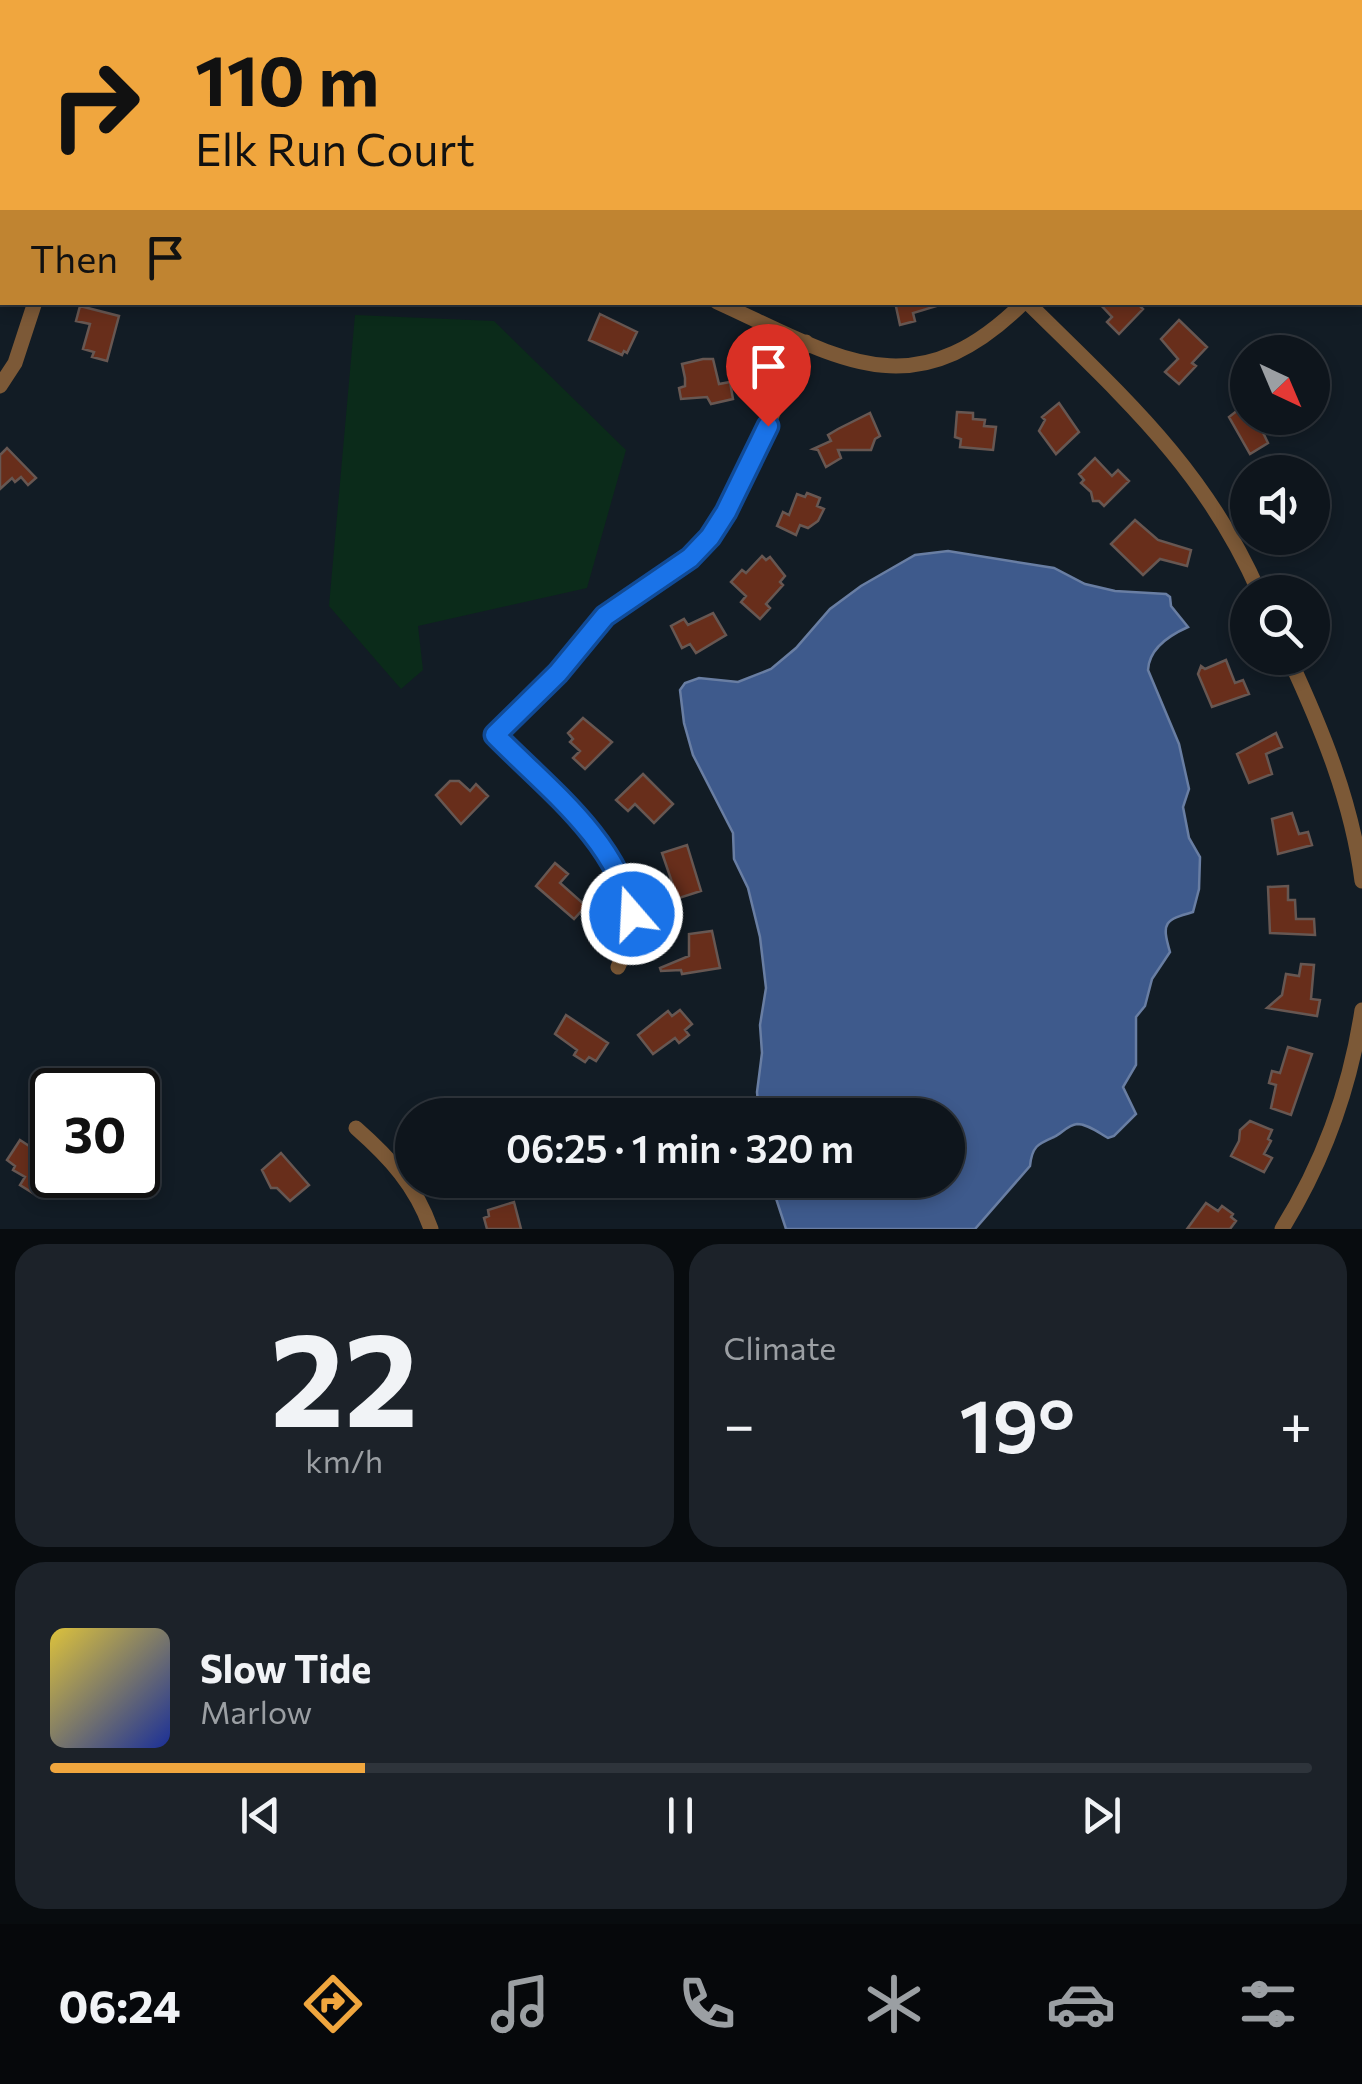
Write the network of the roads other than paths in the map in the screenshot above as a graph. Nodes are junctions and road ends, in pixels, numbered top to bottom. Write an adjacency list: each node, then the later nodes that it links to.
1 (33, 305): 6 (street)
2 (725, 305): 5 (street)
3 (1022, 305): 5 (street)
4 (1029, 305): 7 (street)
5 (806, 342): 10 (street)
6 (0, 386)
7 (1250, 575)
8 (1296, 675): 9 (street)
9 (1362, 882)
10 (618, 967)
11 (1362, 1010): 14 (street)
12 (356, 1128): 13 (street)
13 (432, 1229)
14 (1282, 1229)

